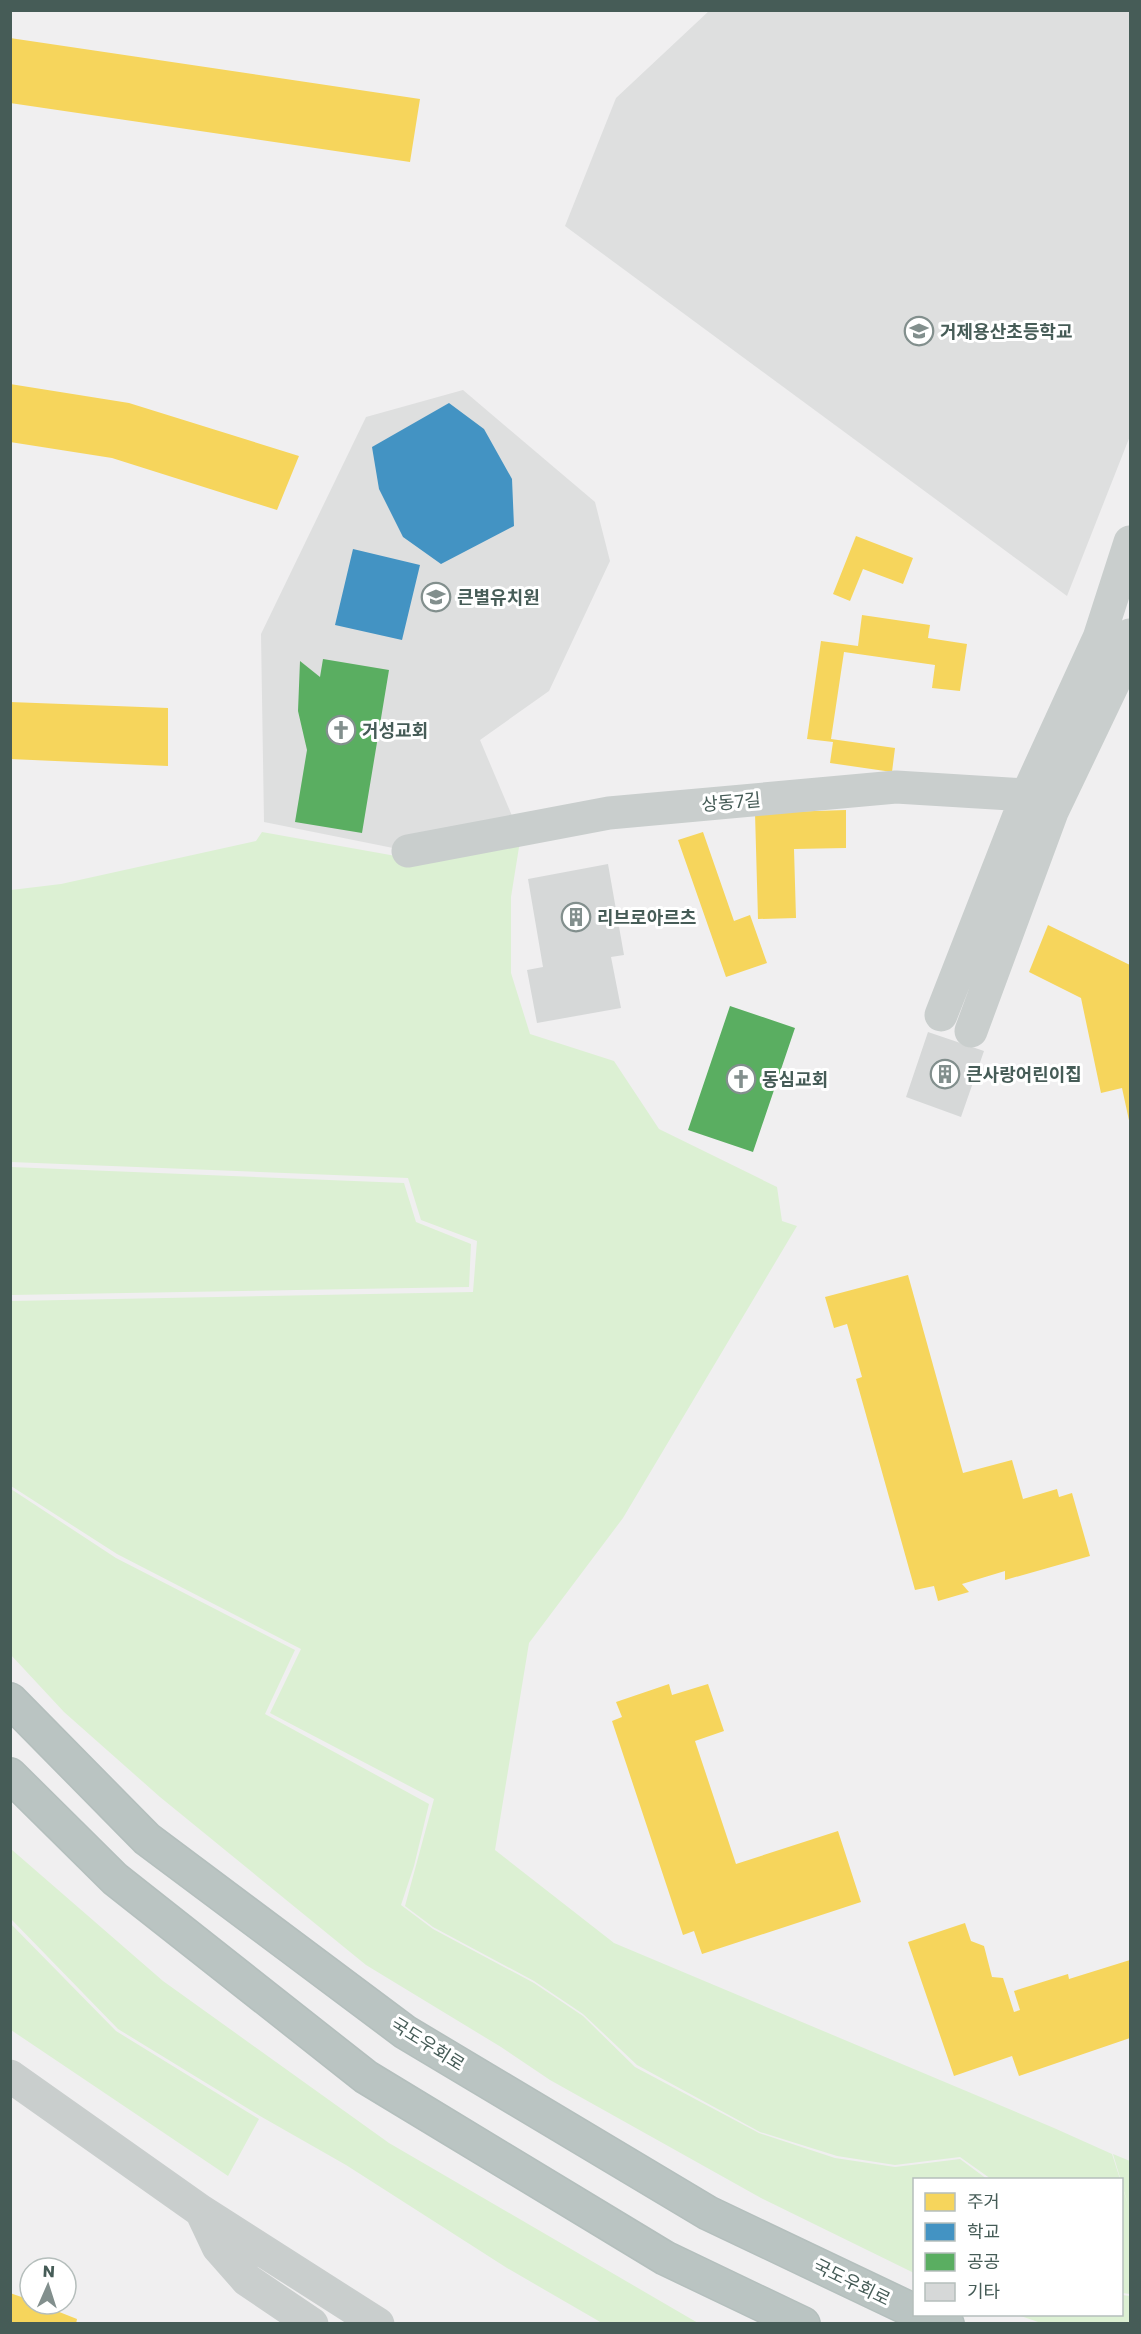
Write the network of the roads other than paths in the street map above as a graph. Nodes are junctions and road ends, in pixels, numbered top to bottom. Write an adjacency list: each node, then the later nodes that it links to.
1 (1131, 542): 3 (street)
2 (1131, 635): 3 (street)
3 (1040, 803): 4 (street, 상동7길); 5 (street); 6 (street)
4 (408, 851)
5 (940, 1015)
6 (971, 1031)
7 (10, 1700): 11 (highway, 국도우회로)
8 (10, 1775): 15 (highway)
9 (10, 2076): 10 (street)
10 (201, 2211): 13 (street); 14 (street)
11 (913, 2311)
12 (927, 2316): 16 (highway, 국도우회로)
13 (312, 2324)
14 (378, 2324)
15 (802, 2324)
16 (947, 2324)

